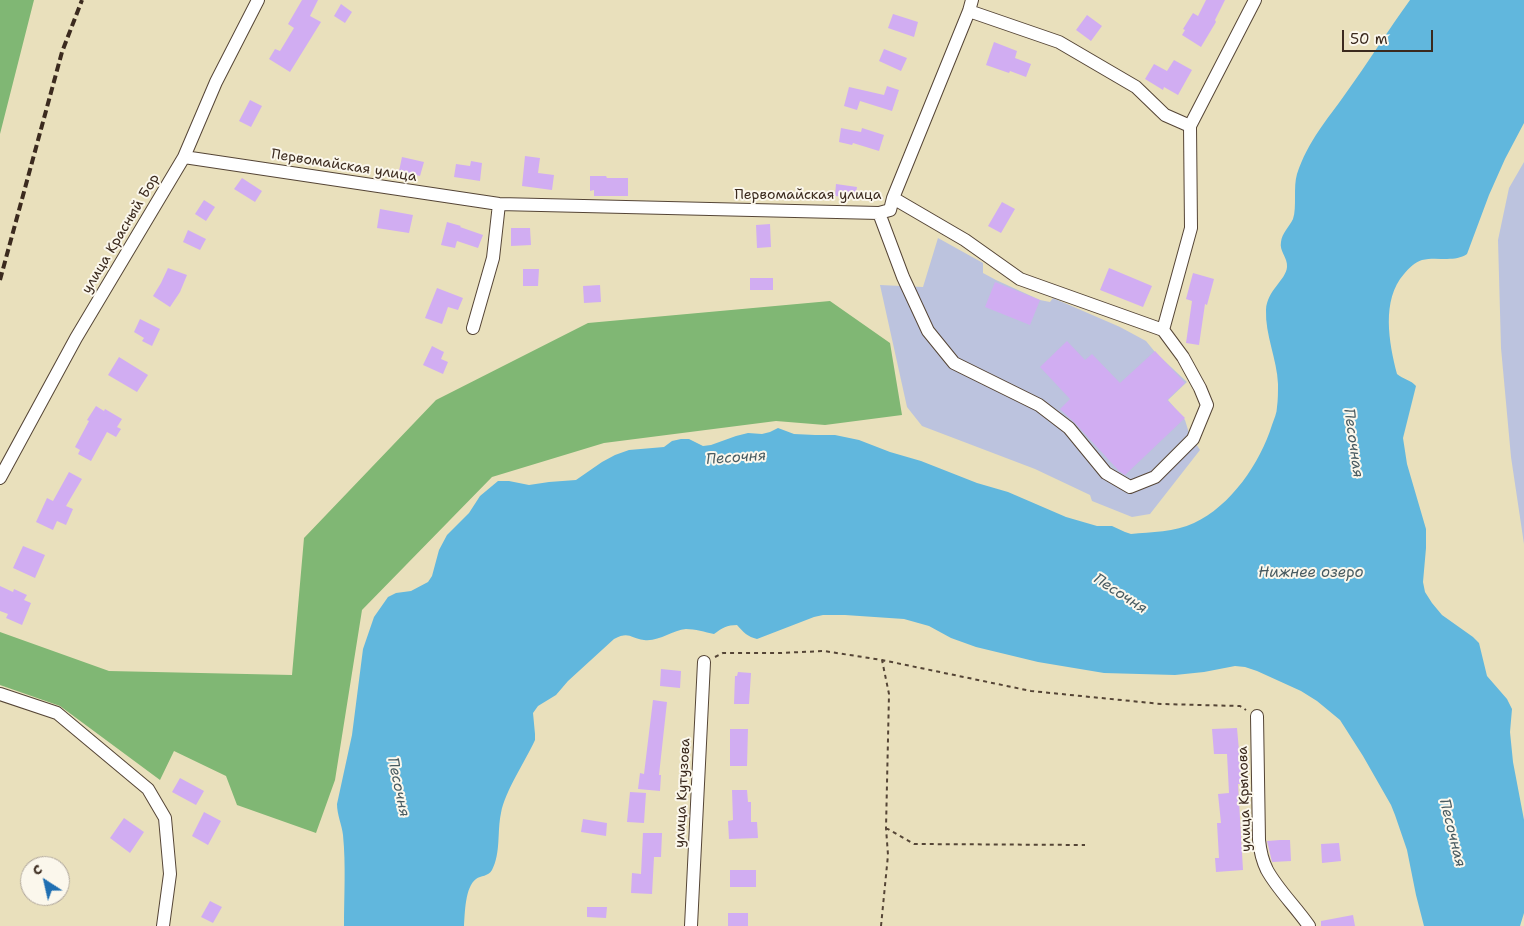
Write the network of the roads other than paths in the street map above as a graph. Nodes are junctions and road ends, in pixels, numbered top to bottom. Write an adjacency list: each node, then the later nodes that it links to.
1 (258, 0): 5 (street, улица Красный Бор)
2 (1255, 0): 4 (street)
3 (970, 6): 4 (street); 6 (street, Первомайская улица)
4 (1190, 126): 10 (street)
5 (184, 157): 7 (street, Первомайская улица); 11 (street, улица Красный Бор)
6 (893, 198): 8 (street, Первомайская улица); 10 (street)
7 (499, 204): 8 (street, Первомайская улица); 9 (street)
8 (879, 214): 10 (street)
9 (473, 328)
10 (1163, 330)
11 (0, 478)
12 (704, 662): 16 (street, улица Кутузова)
13 (0, 694): 15 (street)
14 (1257, 716): 17 (street, улица Крылова)
15 (163, 926)
16 (691, 926)
17 (1310, 926)

